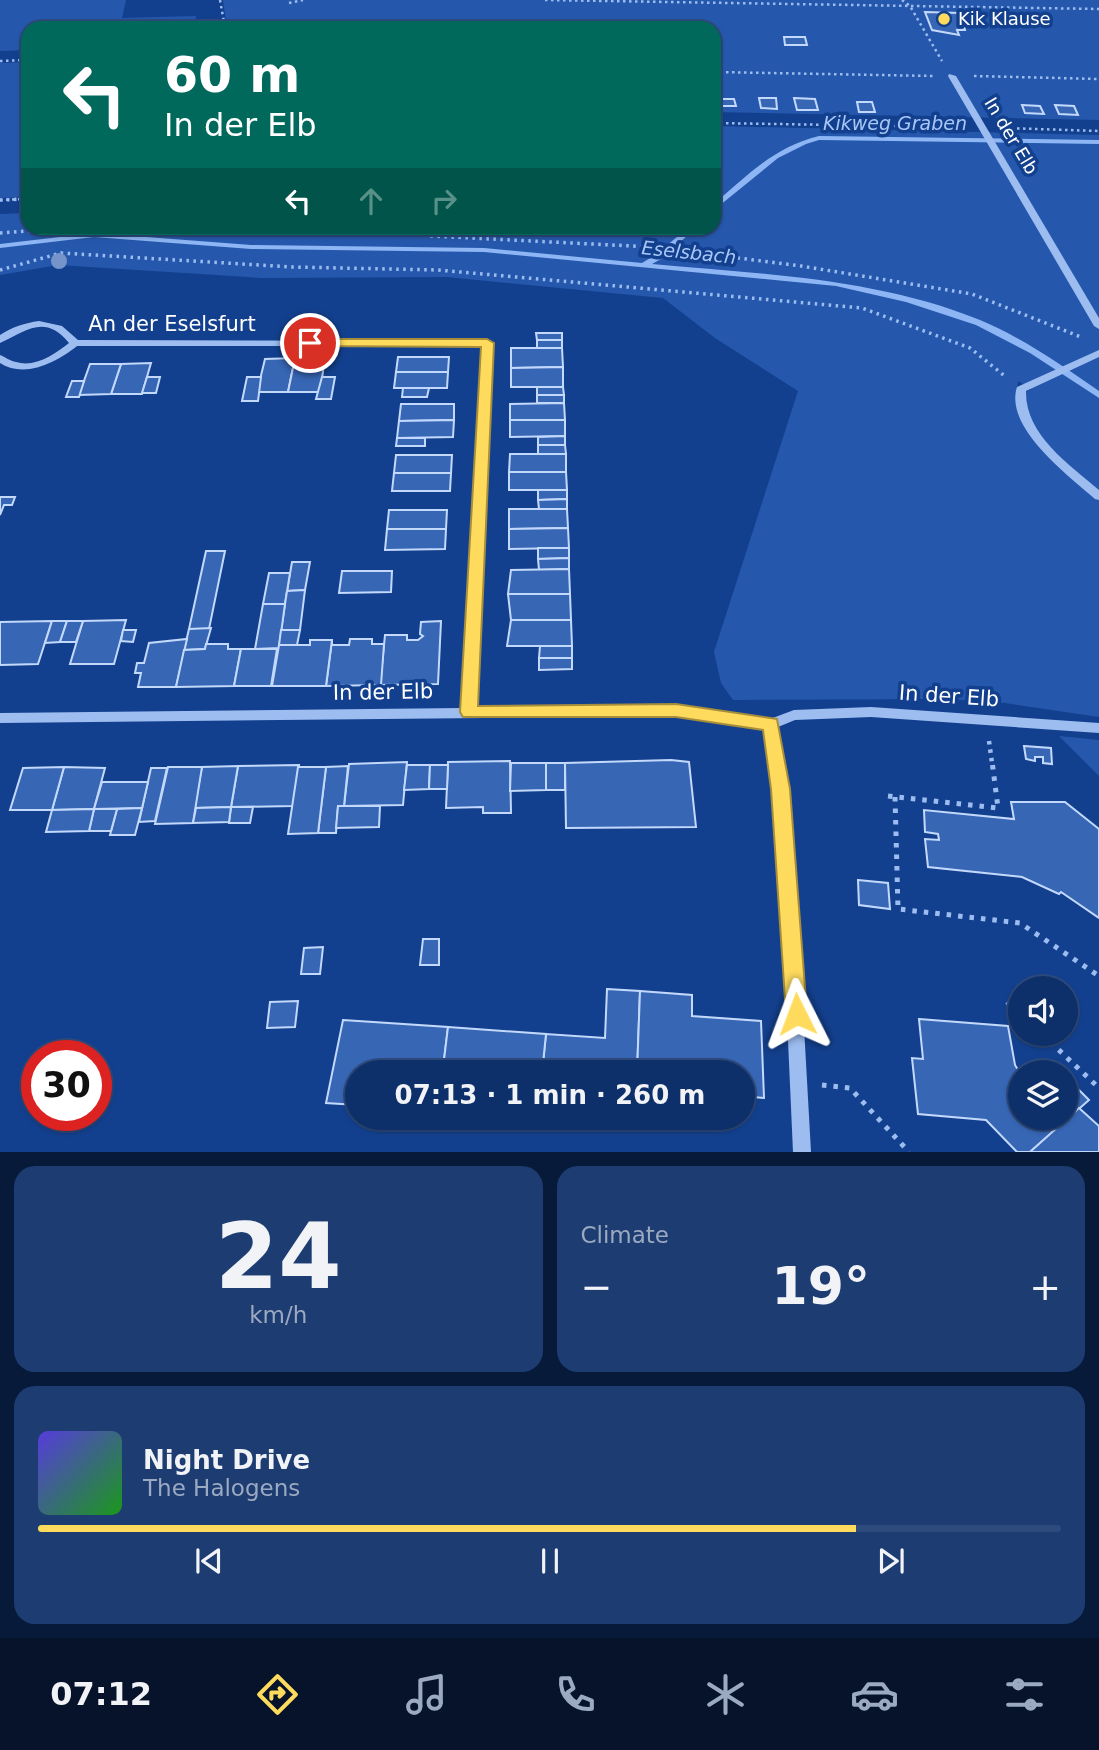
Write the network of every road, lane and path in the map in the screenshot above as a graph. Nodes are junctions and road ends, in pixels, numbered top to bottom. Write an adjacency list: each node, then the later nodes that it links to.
1 (220, 0): 8 (path)
2 (303, 0): 5 (path)
3 (545, 0): 6 (path)
4 (902, 0): 6 (path)
5 (289, 2)
6 (910, 6): 7 (path); 12 (path)
7 (1099, 9)
8 (224, 21)
9 (21, 60): 10 (path)
10 (0, 61)
11 (721, 72): 12 (path)
12 (953, 76): 13 (path); 15 (street, In der Elb)
13 (1099, 79)
14 (721, 123): 15 (path)
15 (985, 131): 16 (path); 23 (street, In der Elb)
16 (1099, 131)
17 (21, 199): 18 (path)
18 (0, 200)
19 (21, 232): 20 (path)
20 (0, 233)
21 (427, 235): 24 (path)
22 (0, 270): 29 (path)
23 (1099, 326)
24 (1089, 339)
25 (0, 340): 26 (street, An der Eselsfurt)
26 (75, 343): 28 (street, An der Eselsfurt); 31 (street, An der Eselsfurt)
27 (1099, 353): 29 (street)
28 (0, 358)
29 (1021, 389): 30 (street)
30 (1099, 496)
31 (469, 712): 32 (street, In der Elb); 34 (street, In der Elb)
32 (0, 718)
33 (987, 721): 34 (street, In der Elb); 35 (street, In der Elb); 36 (path)
34 (771, 724): 38 (street)
35 (1099, 728)
36 (1099, 976)
37 (1054, 1046): 39 (path)
38 (799, 1083): 40 (street); 41 (path)
39 (1099, 1088)
40 (802, 1152)
41 (909, 1152)

